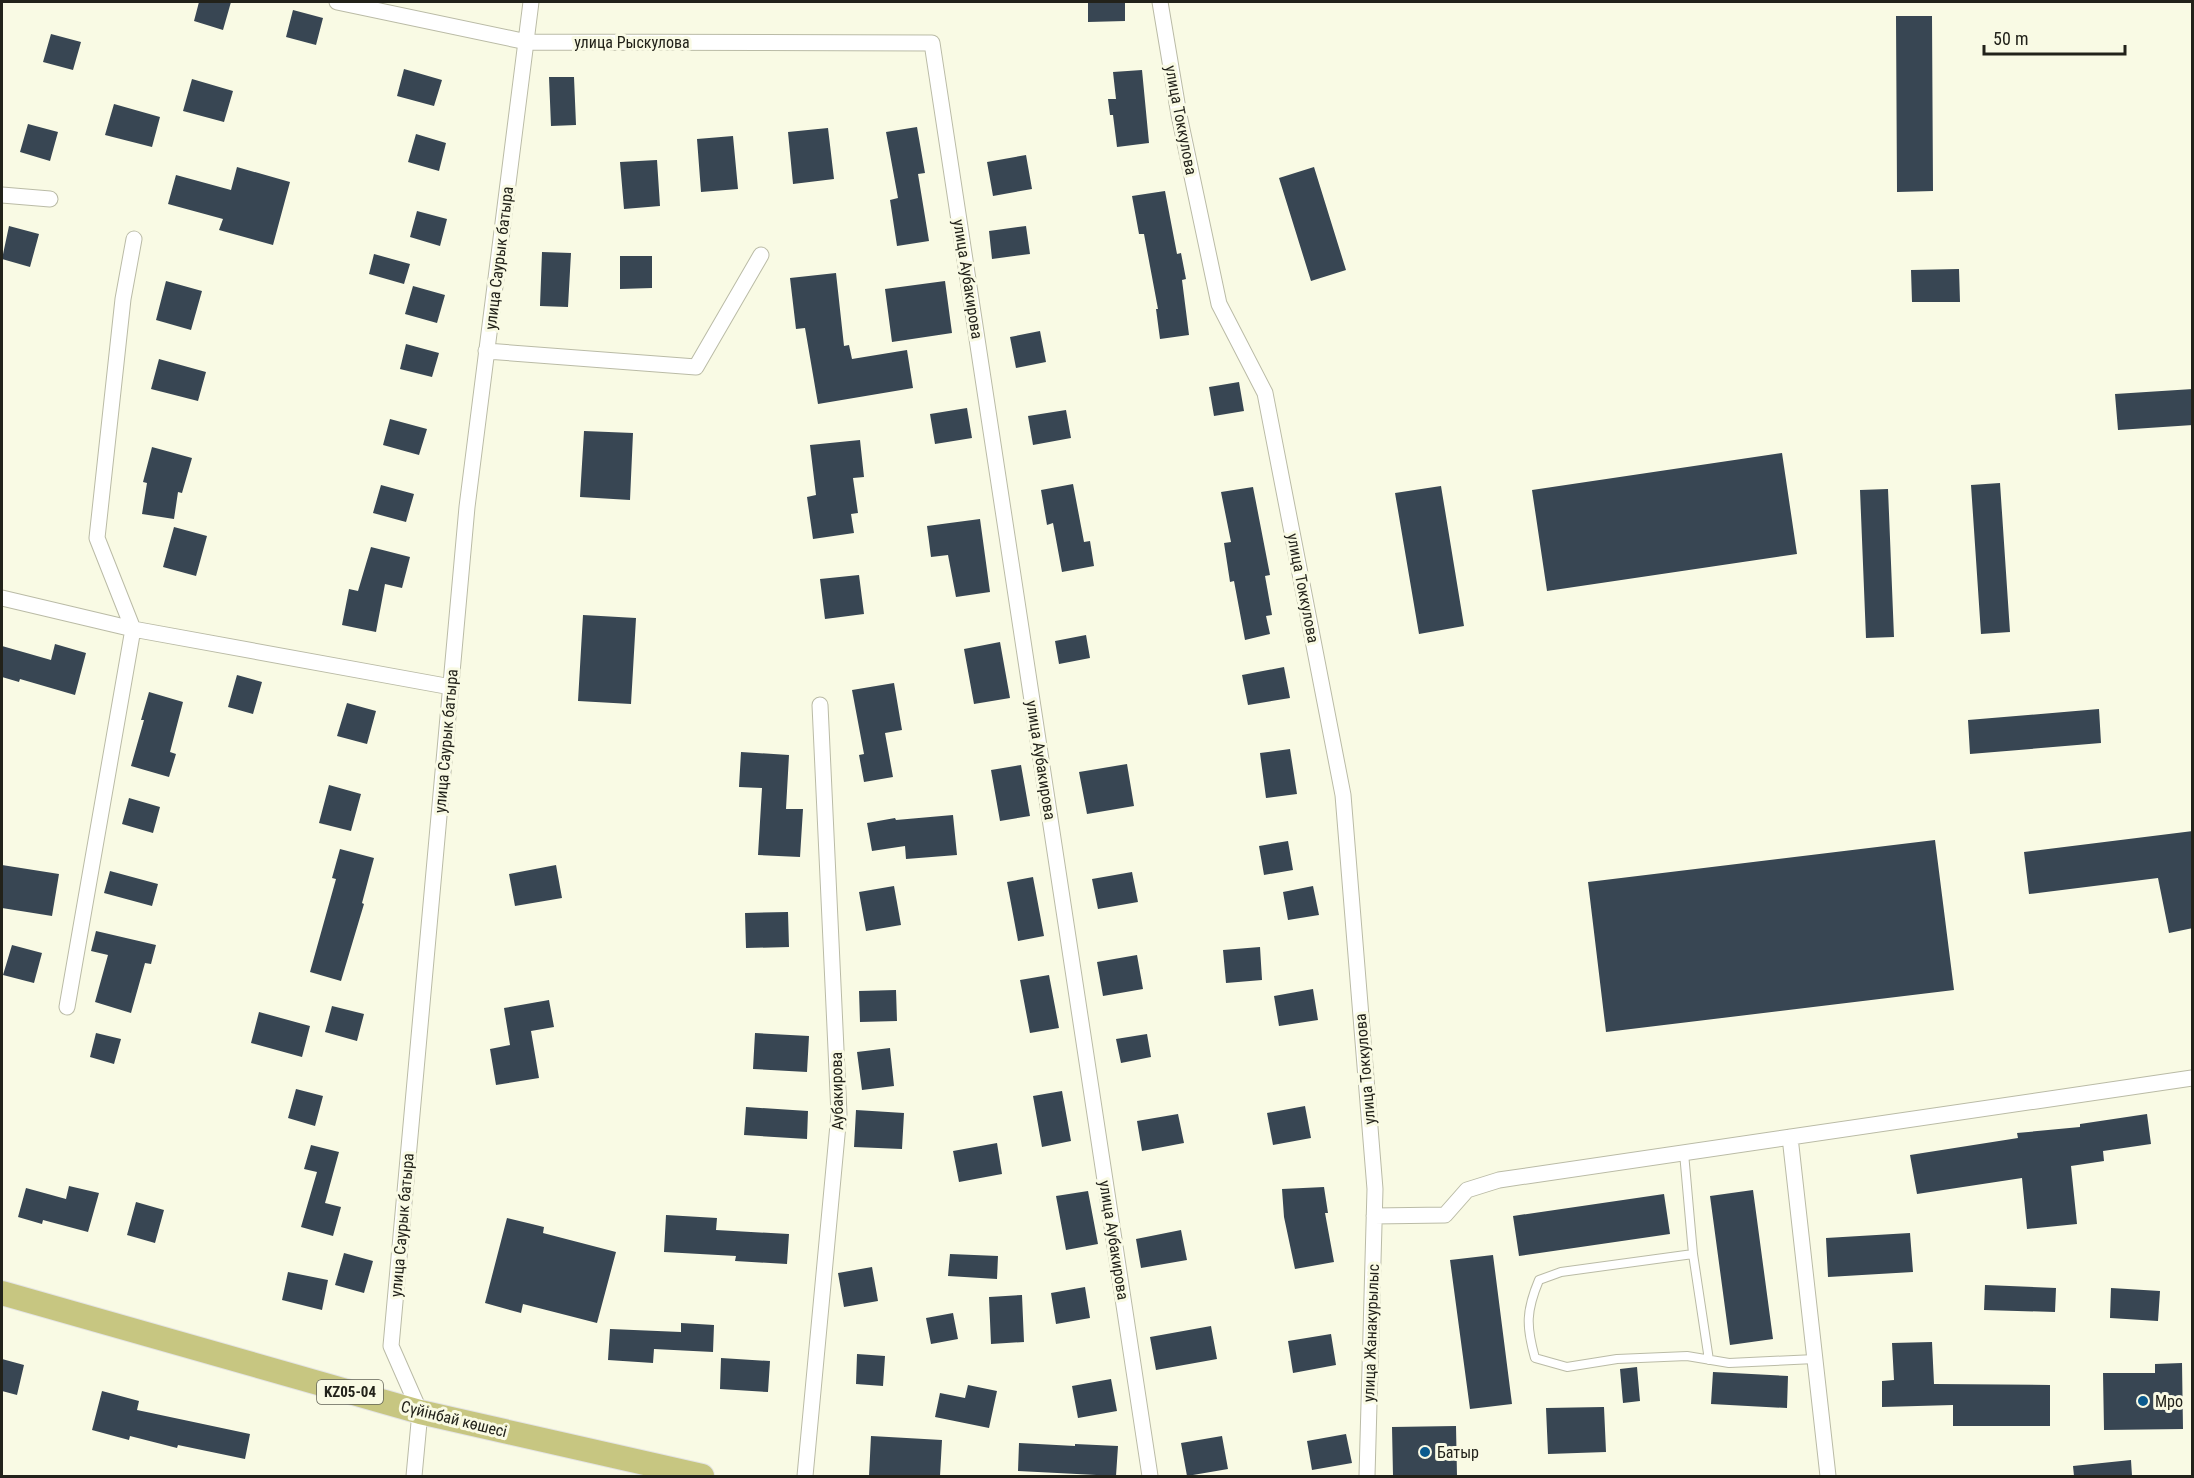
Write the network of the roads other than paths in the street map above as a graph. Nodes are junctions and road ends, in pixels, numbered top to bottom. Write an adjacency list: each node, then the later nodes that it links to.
1 (337, 2): 4 (street, улица Рыскулова)
2 (531, 2): 4 (street, улица Саурык батыра)
3 (1160, 2): 19 (street, улица Токкулова)
4 (527, 42): 5 (street, улица Рыскулова); 10 (street, улица Саурык батыра)
5 (932, 43): 29 (street, улица Аубакирова)
6 (2, 195): 7 (street)
7 (50, 199)
8 (134, 239): 12 (street)
9 (761, 255): 10 (street)
10 (486, 351): 13 (street, улица Саурык батыра)
11 (2, 598): 12 (street)
12 (133, 629): 13 (street); 15 (street)
13 (451, 687): 25 (street, улица Саурык батыра)
14 (820, 705): 28 (street, Аубакирова)
15 (67, 1007)
16 (2193, 1078): 17 (street)
17 (1790, 1137): 18 (street); 23 (street)
18 (1684, 1153): 20 (street); 21 (lane)
19 (1375, 1189): 20 (street, улица Жанакурылыс)
20 (1374, 1216): 30 (street, улица Жанакурылыс)
21 (1694, 1254): 24 (lane); 24 (lane)
22 (2, 1293): 25 (main road, Сүйінбай көшесі / KZ05-04)
23 (1815, 1359): 24 (lane); 31 (street)
24 (1709, 1360)
25 (420, 1412): 26 (street, улица Саурык батыра); 27 (main road, Сүйінбай көшесі / KZ05-04)
26 (414, 1476)
27 (702, 1476)
28 (805, 1476)
29 (1150, 1476)
30 (1367, 1476)
31 (1828, 1476)

